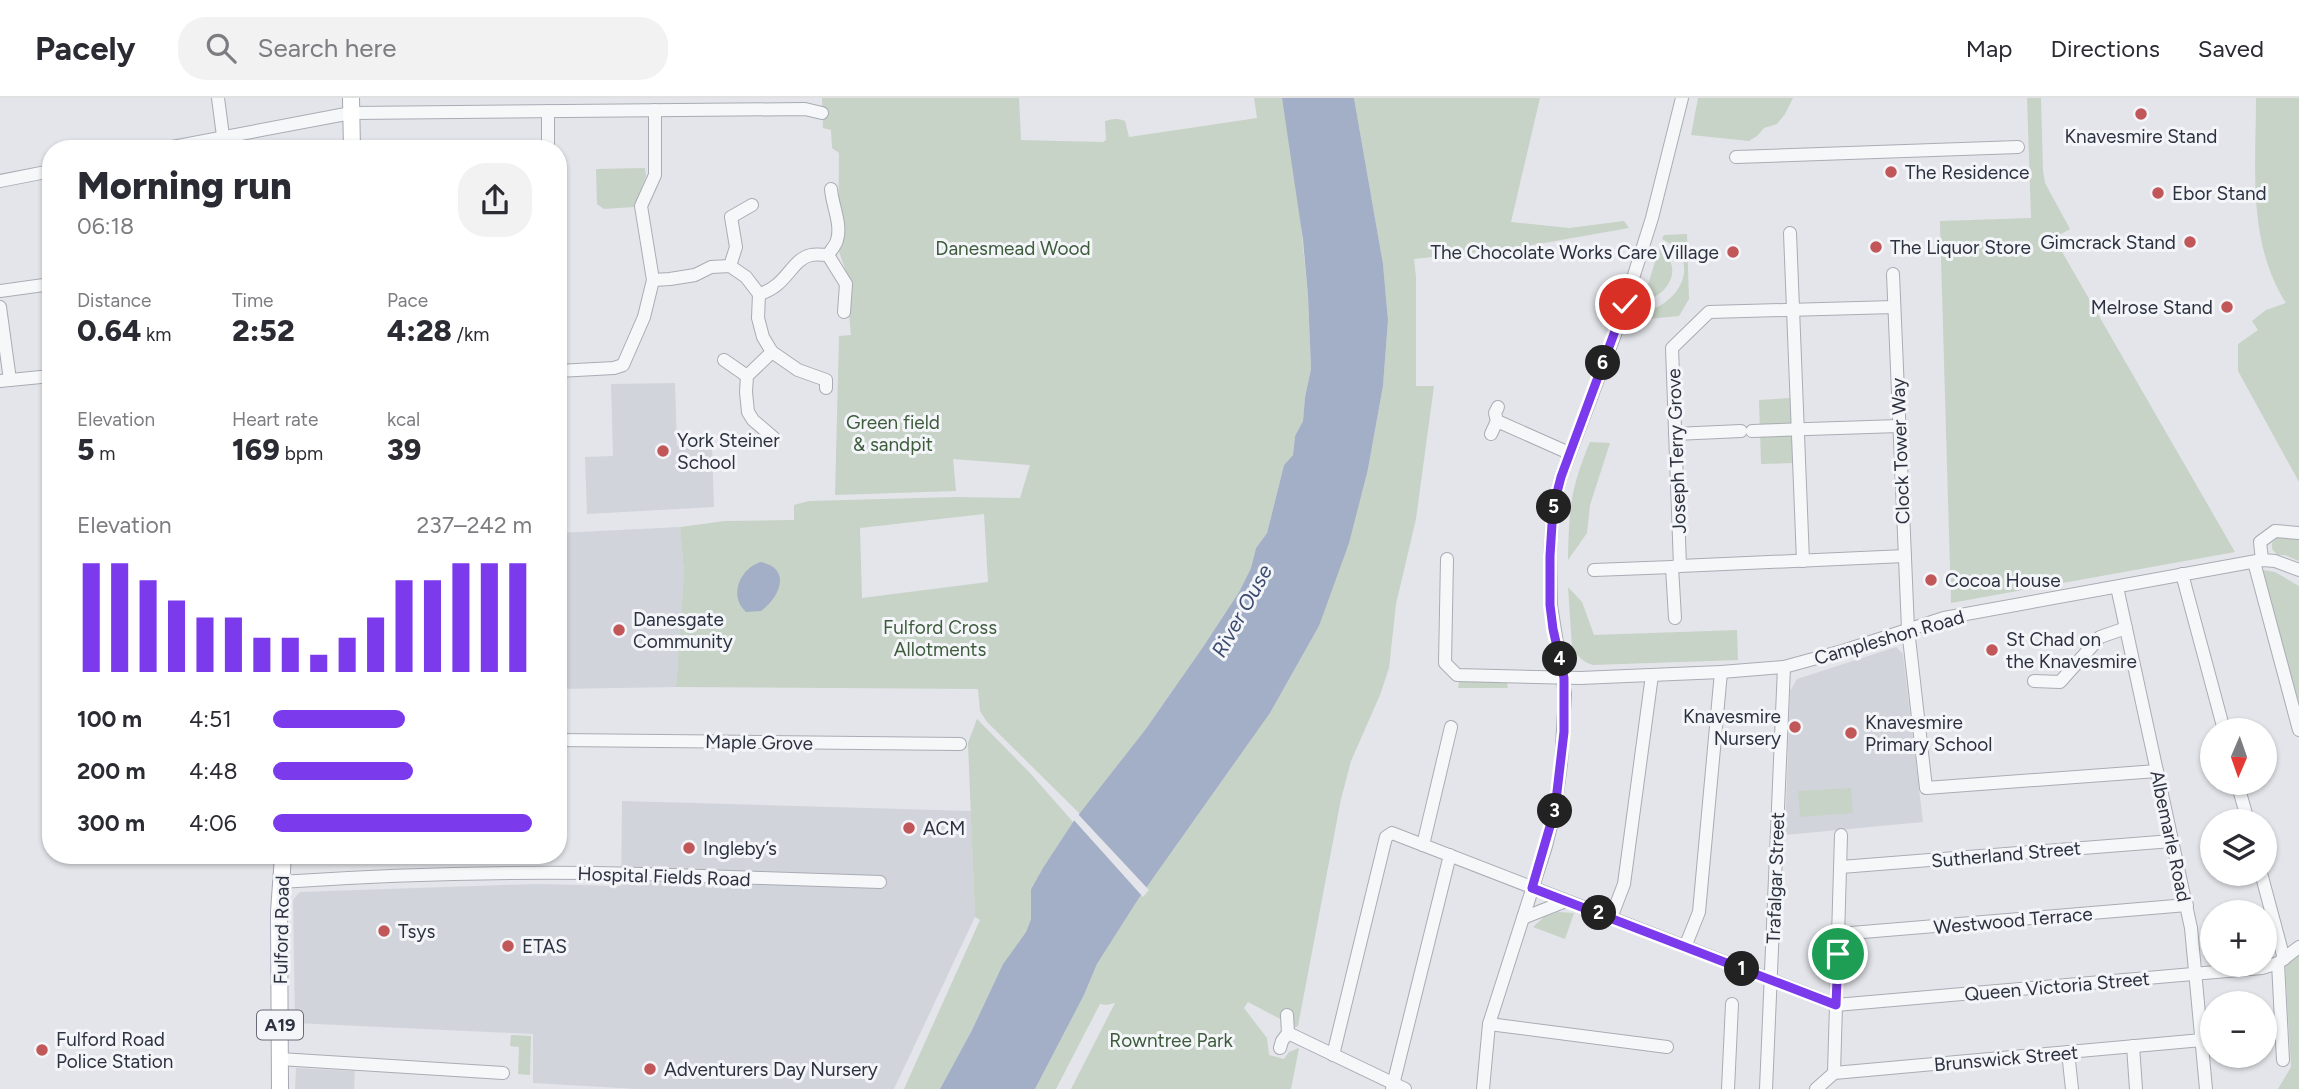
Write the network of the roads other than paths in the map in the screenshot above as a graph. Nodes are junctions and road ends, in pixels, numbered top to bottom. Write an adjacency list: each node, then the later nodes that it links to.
1 (218, 98): 7 (street)
2 (1682, 98): 43 (street)
3 (351, 106): 5 (street); 7 (street); 9 (main road)
4 (655, 110): 5 (street); 6 (street); 21 (street)
5 (548, 111): 10 (street)
6 (822, 113)
7 (223, 136): 8 (street)
8 (204, 140)
9 (352, 140)
10 (548, 140)
11 (2018, 147): 12 (street)
12 (1735, 157)
13 (42, 173): 14 (street)
14 (0, 181)
15 (831, 189): 18 (street)
16 (752, 205): 19 (street)
17 (1790, 233): 27 (street)
18 (828, 254): 24 (street); 28 (street)
19 (730, 266): 21 (street); 24 (street)
20 (1893, 274): 26 (street, Clock Tower Way)
21 (653, 279): 31 (street)
22 (42, 285): 23 (street)
23 (0, 291)
24 (759, 294): 29 (street)
25 (0, 307): 34 (street)
26 (1894, 307): 27 (street, Joseph Terry Grove); 38 (street, Clock Tower Way)
27 (1793, 310): 39 (street); 40 (street, Joseph Terry Grove)
28 (844, 312)
29 (772, 352): 32 (street); 35 (street)
30 (724, 359): 32 (street)
31 (567, 371)
32 (747, 376): 42 (street)
33 (42, 377): 34 (street)
34 (5, 380)
35 (826, 388)
36 (1498, 407): 37 (street)
37 (1496, 421): 41 (street); 43 (street)
38 (1899, 426): 39 (street); 45 (street, Clock Tower Way)
39 (1798, 430): 40 (street); 47 (street)
40 (1675, 433): 49 (street, Joseph Terry Grove)
41 (1491, 434)
42 (774, 438)
43 (1569, 453): 60 (street)
44 (2299, 533): 48 (street)
45 (1905, 556): 47 (street); 56 (street, Clock Tower Way)
46 (1447, 559): 60 (street, Campleshon Road)
47 (1803, 561): 49 (street)
48 (2258, 561): 51 (street); 52 (street, Campleshon Road); 64 (street)
49 (1676, 566): 50 (street); 54 (street, Joseph Terry Grove)
50 (1594, 570)
51 (2299, 570)
52 (2182, 574): 53 (street, Campleshon Road); 62 (street)
53 (2117, 587): 55 (street, Albemarle Road); 56 (street, Campleshon Road)
54 (1675, 618)
55 (2126, 628): 61 (street); 67 (street, Albemarle Road)
56 (1908, 629): 57 (street, Campleshon Road); 67 (street, Clock Tower Way)
57 (1784, 667): 58 (street, Campleshon Road); 87 (street, Trafalgar Street)
58 (1721, 672): 59 (street, Campleshon Road); 83 (street)
59 (1652, 674): 60 (street, Campleshon Road); 81 (street)
60 (1564, 678): 77 (street)
61 (2034, 681)
62 (2221, 718)
63 (1451, 727): 70 (street)
64 (2299, 730)
65 (567, 740): 66 (street, Maple Grove)
66 (960, 744)
67 (2157, 771): 69 (street, Albemarle Road)
68 (1842, 835): 73 (street)
69 (2172, 841): 73 (street, Sutherland Street); 79 (street, Albemarle Road)
70 (1423, 845): 71 (street); 99 (street)
71 (1450, 855): 77 (street); 105 (street)
72 (282, 864): 74 (main road, Fulford Road / A19)
73 (1841, 867): 82 (street)
74 (280, 882): 75 (street, Hospital Fields Road); 100 (main road, Fulford Road / A19)
75 (880, 882)
76 (2264, 886): 85 (street)
77 (1532, 888): 78 (street); 80 (street)
78 (1566, 901): 80 (street); 81 (street)
79 (2187, 905): 82 (street, Westwood Terrace); 86 (street, Albemarle Road)
80 (1523, 918): 92 (street)
81 (1611, 918): 83 (street)
82 (1839, 934): 89 (street)
83 (1685, 947): 87 (street)
84 (2299, 947): 85 (street)
85 (2281, 961): 86 (street, Queen Victoria Street); 101 (street)
86 (2195, 974): 89 (street, Queen Victoria Street); 91 (street, Albemarle Road)
87 (1771, 980): 89 (street); 109 (street, Trafalgar Street)
88 (1732, 1004): 108 (street)
89 (1836, 1005): 104 (street)
90 (1287, 1015): 93 (street)
91 (2200, 1021)
92 (1489, 1024): 96 (street); 107 (street)
93 (1288, 1033): 97 (street); 99 (street)
94 (2200, 1040): 95 (street, Brunswick Street)
95 (2133, 1046): 98 (street, Brunswick Street); 112 (street)
96 (1667, 1047)
97 (1280, 1048)
98 (2068, 1052): 104 (street, Brunswick Street); 111 (street)
99 (1333, 1055): 105 (street)
100 (280, 1059): 103 (street); 106 (main road, Fulford Road / A19)
101 (2283, 1060)
102 (2205, 1068): 113 (street, Albemarle Road)
103 (503, 1073)
104 (1834, 1073): 110 (street)
105 (1397, 1087)
106 (279, 1089)
107 (1483, 1089)
108 (1728, 1089)
109 (1766, 1089)
110 (1816, 1089)
111 (2071, 1089)
112 (2136, 1089)
113 (2207, 1089)

